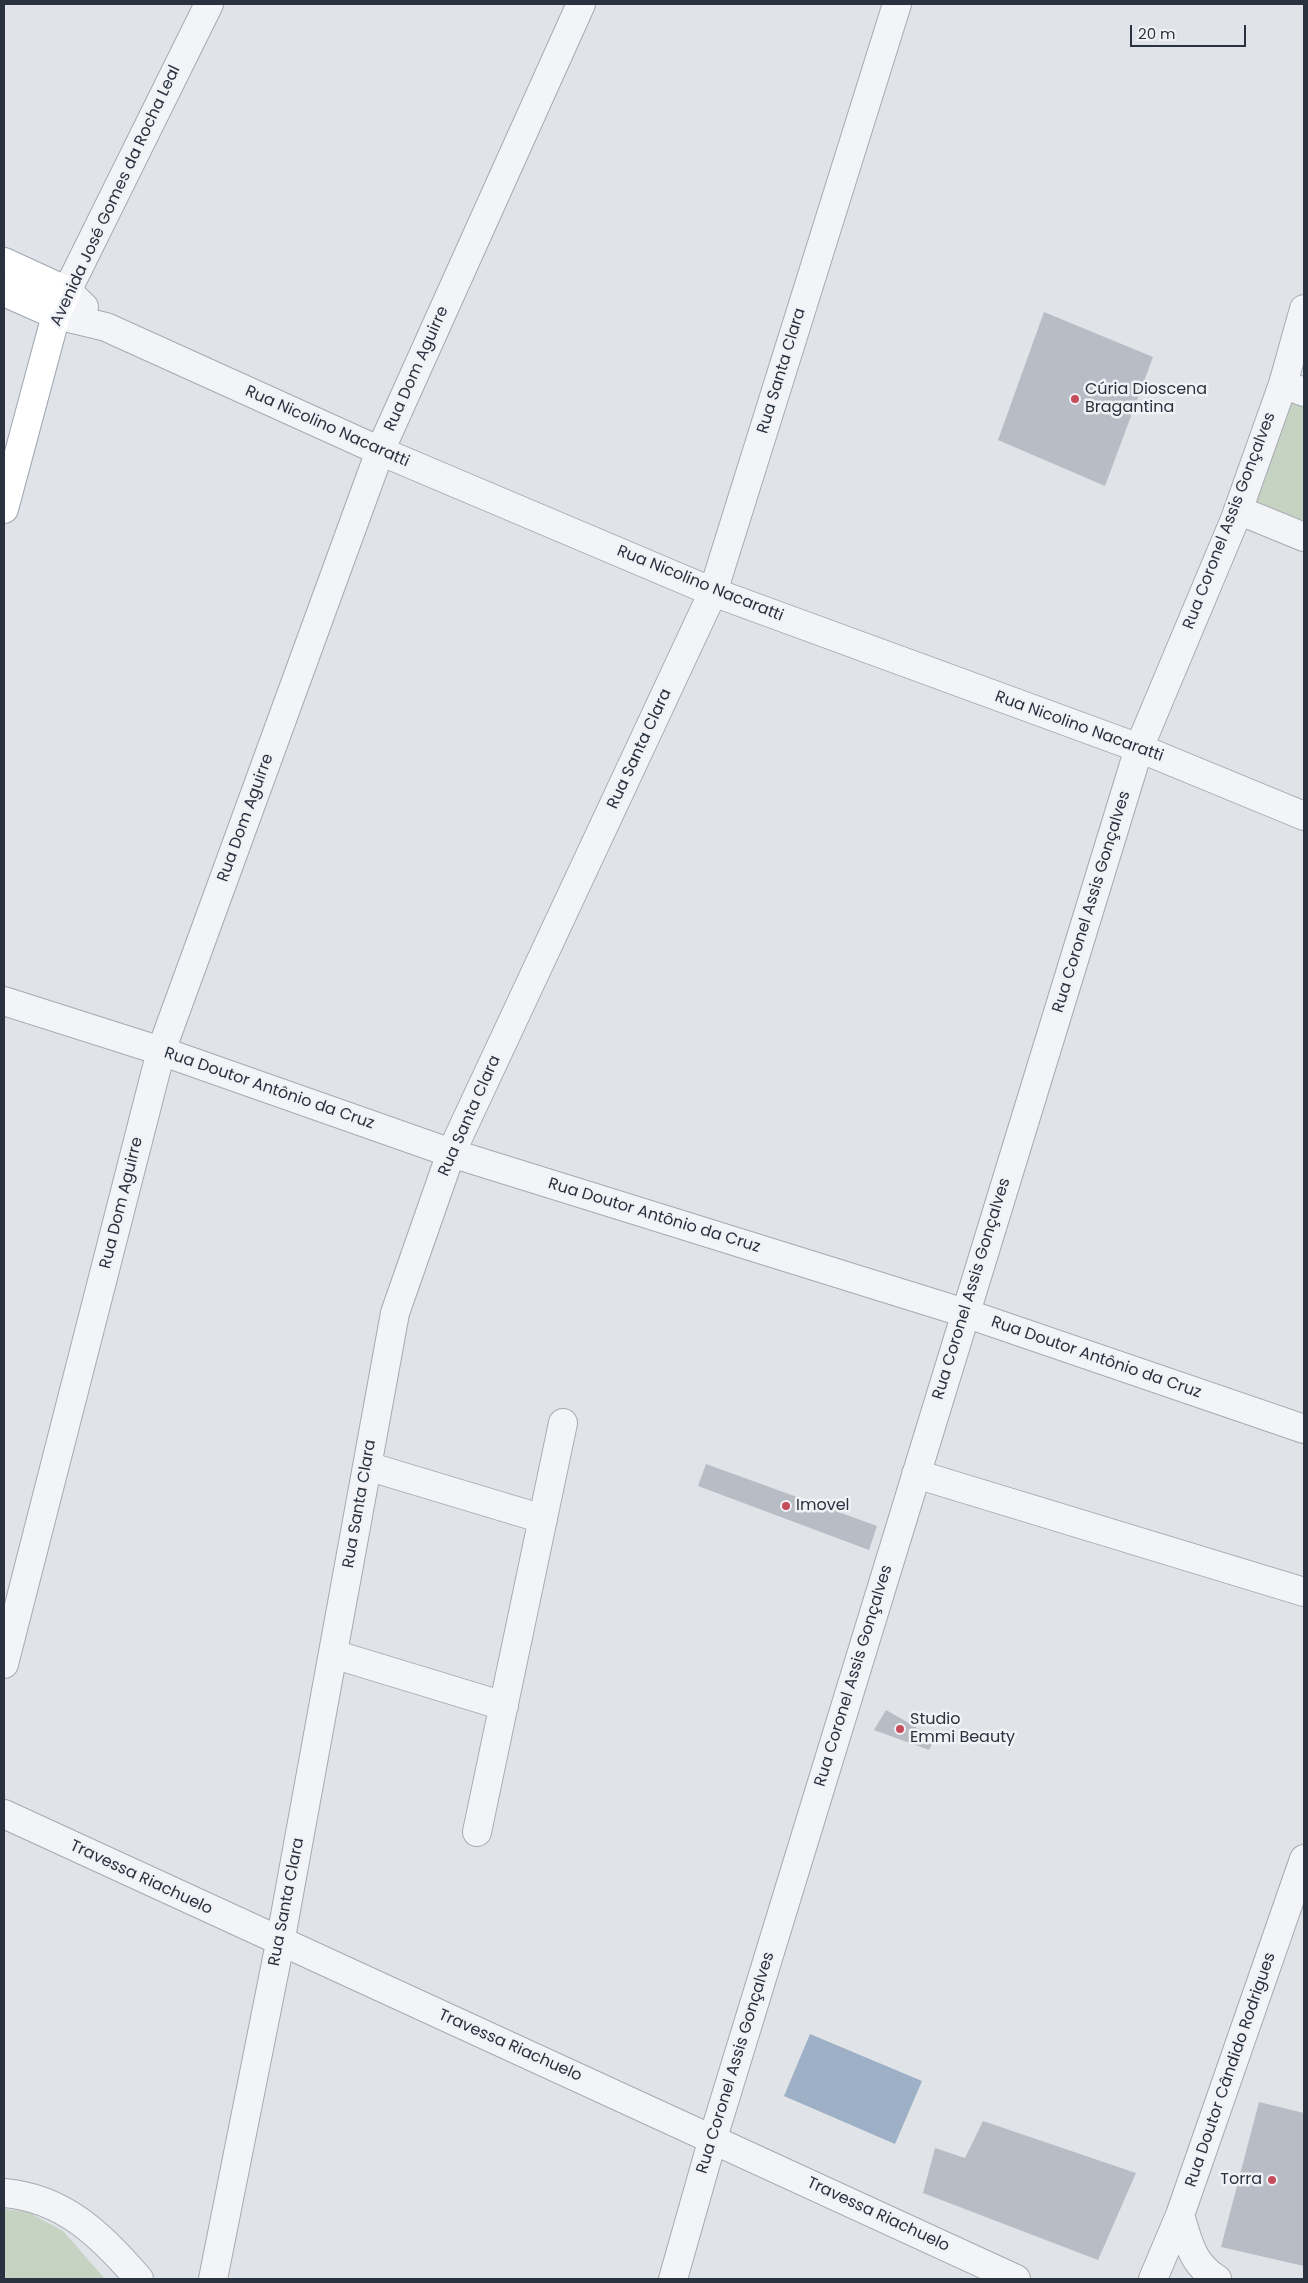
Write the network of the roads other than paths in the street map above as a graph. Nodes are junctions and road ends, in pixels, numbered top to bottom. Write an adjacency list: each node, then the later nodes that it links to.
1 (209, 4): 6 (street, Avenida José Gomes da Rocha Leal)
2 (581, 4): 9 (street, Rua Dom Aguirre)
3 (897, 4): 13 (street, Rua Santa Clara)
4 (4, 262): 6 (main road)
5 (4, 292): 6 (main road)
6 (62, 303): 9 (street, Rua Nicolino Nacaratti); 10 (main road, Avenida José Gomes da Rocha Leal)
7 (1304, 309): 8 (street, Rua Coronel Assis Gonçalves)
8 (1293, 388): 11 (street, Rua Coronel Assis Gonçalves)
9 (380, 451): 13 (street, Rua Nicolino Nacaratti); 17 (street, Rua Dom Aguirre)
10 (4, 509)
11 (1238, 510): 12 (street); 14 (street, Rua Coronel Assis Gonçalves)
12 (1304, 537)
13 (713, 592): 14 (street, Rua Nicolino Nacaratti); 18 (street, Rua Santa Clara)
14 (1139, 748): 15 (street, Rua Nicolino Nacaratti); 19 (street, Rua Coronel Assis Gonçalves)
15 (1304, 816)
16 (4, 1001): 17 (street, Rua Doutor Antônio da Cruz)
17 (161, 1051): 18 (street, Rua Doutor Antônio da Cruz); 27 (street, Rua Dom Aguirre)
18 (451, 1153): 19 (street, Rua Doutor Antônio da Cruz); 22 (street, Rua Santa Clara)
19 (965, 1313): 21 (street, Rua Doutor Antônio da Cruz); 23 (street, Rua Coronel Assis Gonçalves)
20 (563, 1423): 24 (street)
21 (1304, 1429)
22 (367, 1466): 24 (street); 26 (street, Rua Santa Clara)
23 (916, 1474): 25 (street); 33 (street, Rua Coronel Assis Gonçalves)
24 (543, 1519): 28 (street)
25 (1304, 1592)
26 (333, 1654): 28 (street); 32 (street, Rua Santa Clara)
27 (4, 1664)
28 (504, 1706): 30 (street)
29 (4, 1814): 32 (street, Travessa Riachuelo)
30 (478, 1832)
31 (1304, 1859): 35 (street, Rua Doutor Cândido Rodrigues)
32 (280, 1943): 33 (street, Travessa Riachuelo); 37 (street, Rua Santa Clara)
33 (713, 2138): 38 (street, Rua Coronel Assis Gonçalves); 39 (street, Travessa Riachuelo)
34 (4, 2192): 36 (street)
35 (1180, 2215): 40 (street, Rua Doutor Cândido Rodrigues); 41 (street)
36 (139, 2279)
37 (213, 2279)
38 (673, 2279)
39 (1016, 2279)
40 (1152, 2279)
41 (1217, 2279)

